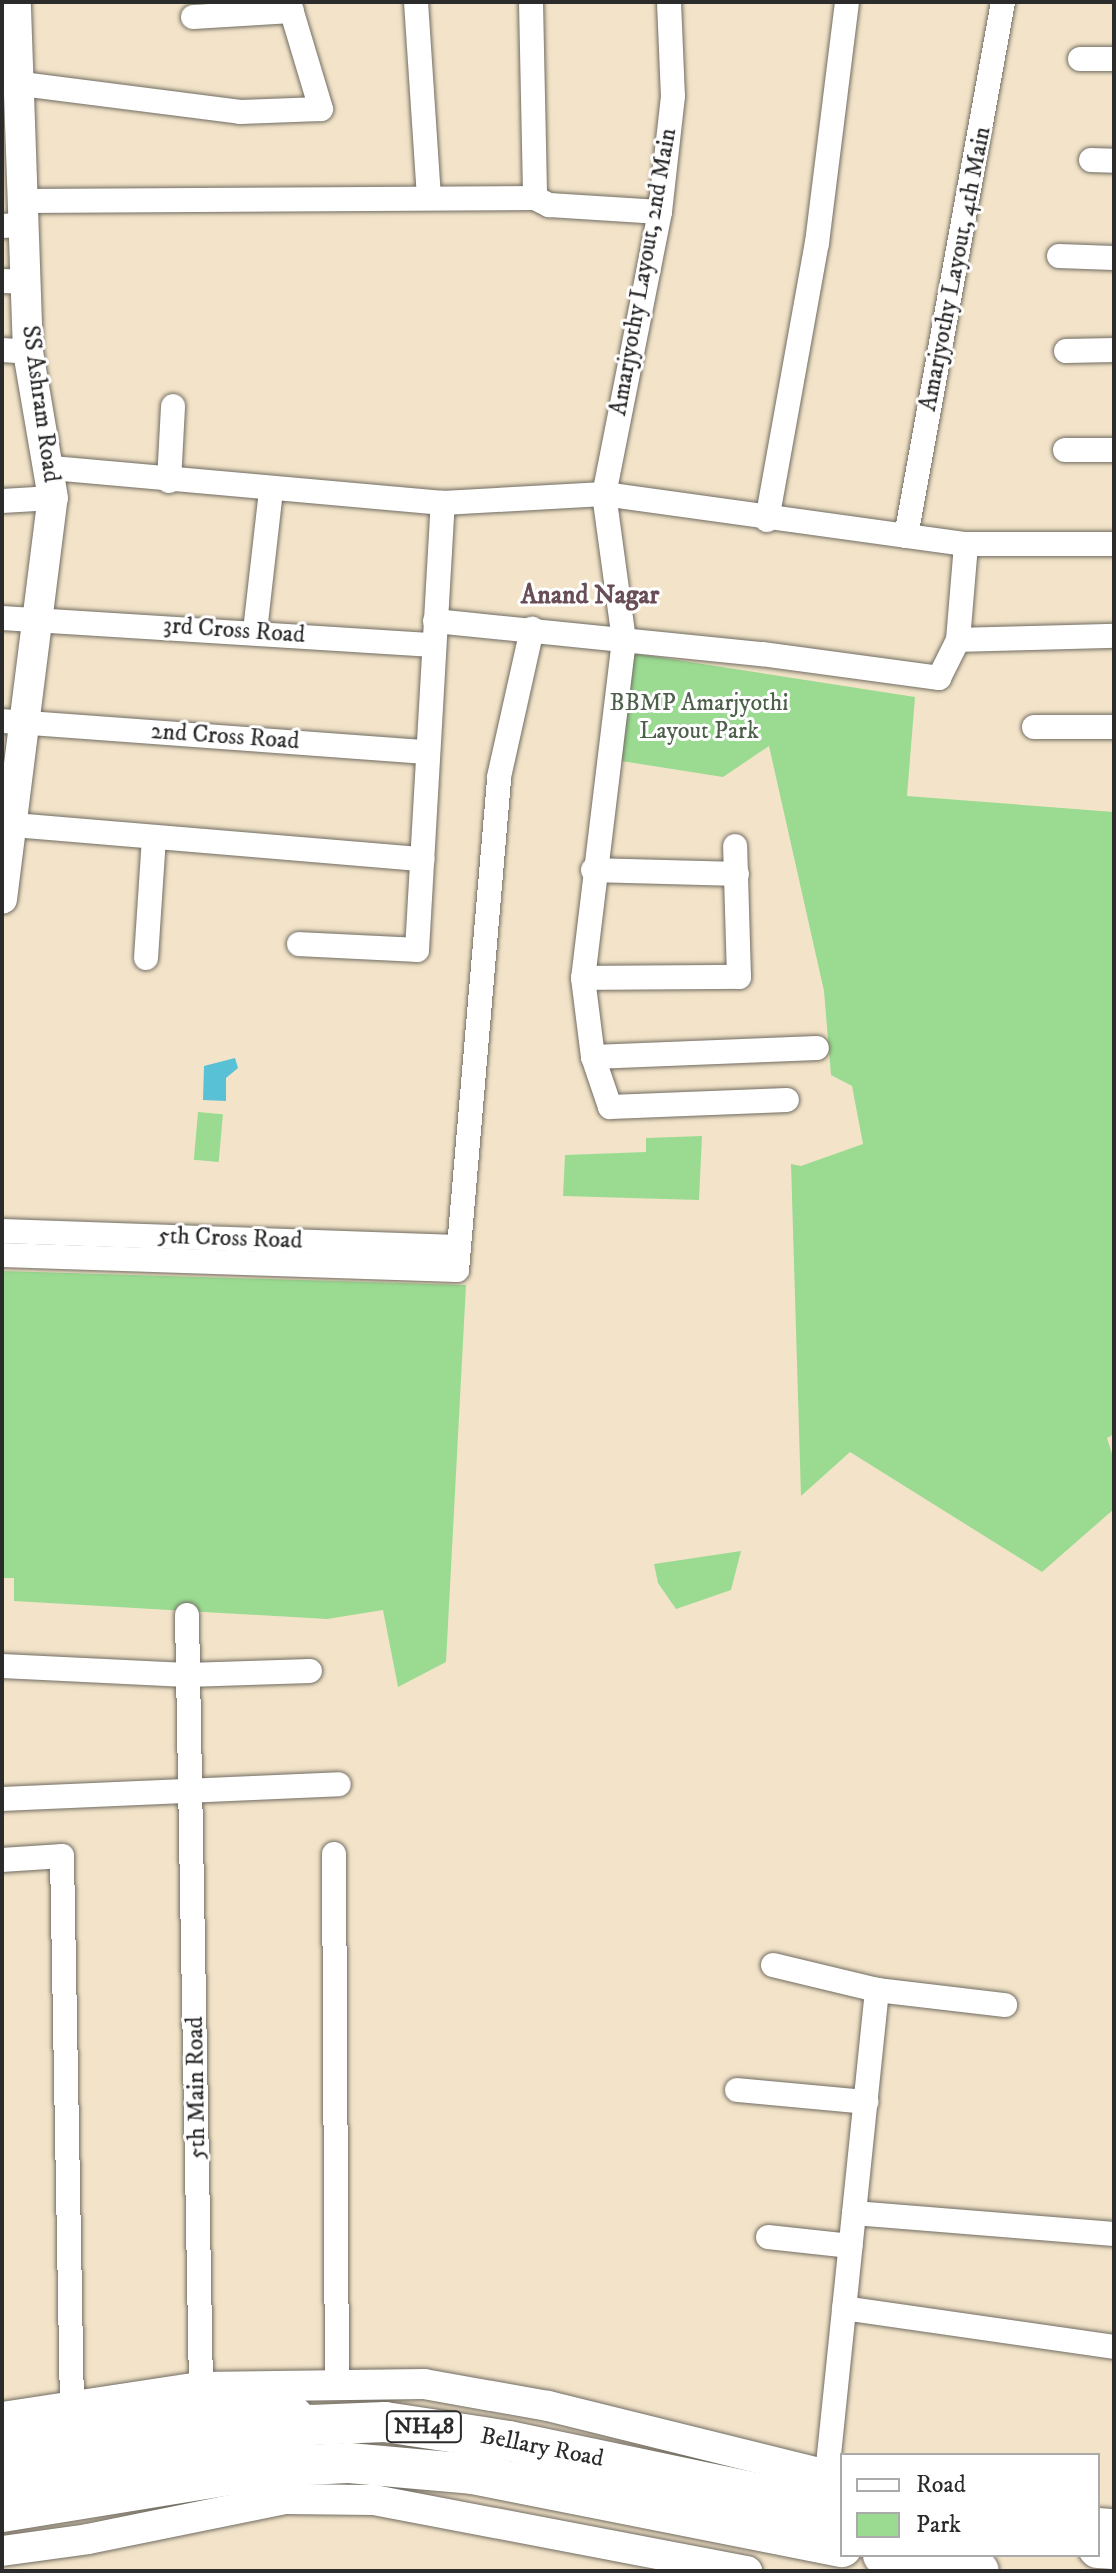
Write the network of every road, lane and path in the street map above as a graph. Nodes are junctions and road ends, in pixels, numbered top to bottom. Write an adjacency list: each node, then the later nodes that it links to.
1 (16, 2): 11 (street, SS Ashram Road)
2 (416, 2): 13 (street)
3 (531, 2): 14 (street)
4 (669, 2): 15 (street, Amarjyothy Layout, 2nd Main)
5 (847, 2): 32 (street)
6 (1003, 2): 33 (street, Amarjyothy Layout, 4th Main)
7 (291, 7): 8 (street); 11 (street)
8 (193, 17)
9 (1080, 59): 10 (street)
10 (1114, 59)
11 (22, 84): 12 (street, SS Ashram Road)
12 (12, 132): 16 (street, SS Ashram Road)
13 (429, 197): 14 (street); 16 (street)
14 (535, 198): 15 (street)
15 (660, 212): 29 (street, Amarjyothy Layout, 2nd Main)
16 (16, 217): 19 (street, SS Ashram Road)
17 (1059, 256): 18 (street)
18 (1114, 258)
19 (14, 282): 21 (street, SS Ashram Road)
20 (1114, 350): 22 (street)
21 (15, 351): 27 (street, SS Ashram Road)
22 (1066, 351)
23 (173, 406): 26 (street)
24 (1065, 450): 25 (street)
25 (1114, 450)
26 (169, 481): 27 (street); 28 (street)
27 (52, 483): 30 (street); 37 (street, SS Ashram Road)
28 (271, 490): 31 (street); 39 (street)
29 (604, 494): 31 (street); 32 (street); 42 (street, Amarjyothy Layout, 2nd Main)
30 (2, 501)
31 (443, 503): 40 (street)
32 (767, 520): 33 (street)
33 (906, 536): 34 (street)
34 (966, 544): 35 (street); 43 (street)
35 (1114, 544)
36 (2, 618): 37 (street, 3rd Cross Road)
37 (36, 620): 39 (street, 3rd Cross Road); 44 (street, SS Ashram Road)
38 (532, 629): 40 (street, 3rd Cross Road); 42 (street, 3rd Cross Road); 62 (street, 5th Cross Road)
39 (255, 631): 40 (street, 3rd Cross Road)
40 (434, 633): 47 (street)
41 (1114, 636): 43 (street)
42 (624, 640): 43 (street, 3rd Cross Road); 52 (street, Amarjyothy Layout, 2nd Main)
43 (958, 640)
44 (12, 722): 47 (street, 2nd Cross Road); 48 (street, SS Ashram Road)
45 (1034, 727): 46 (street)
46 (1114, 727)
47 (428, 752): 51 (street)
48 (6, 824): 49 (street); 54 (street, SS Ashram Road)
49 (154, 838): 51 (street); 56 (street)
50 (735, 846): 53 (street)
51 (423, 859): 55 (street)
52 (593, 870): 53 (street); 57 (street, Amarjyothy Layout, 2nd Main)
53 (737, 874): 57 (street)
54 (2, 899)
55 (299, 944)
56 (146, 958)
57 (583, 978): 59 (street, Amarjyothy Layout, 2nd Main)
58 (817, 1048): 59 (street)
59 (593, 1057): 60 (street, Amarjyothy Layout, 2nd Main)
60 (787, 1100)
61 (2, 1231): 62 (street, 5th Cross Road)
62 (226, 1251): 63 (street, 5th Cross Road)
63 (2, 1255)
64 (187, 1615): 67 (street, 5th Main Road)
65 (2, 1666): 67 (street)
66 (310, 1671): 67 (street)
67 (187, 1675): 69 (street, 5th Main Road)
68 (339, 1784): 69 (street)
69 (194, 1790): 70 (street); 85 (street, 5th Main Road)
70 (2, 1799)
71 (334, 1854): 84 (street)
72 (2, 1860): 86 (street)
73 (773, 1965): 74 (street)
74 (877, 1990): 75 (street); 77 (street)
75 (1005, 2005)
76 (737, 2090): 77 (street)
77 (866, 2102): 78 (street)
78 (854, 2213): 79 (street); 81 (street)
79 (1114, 2234)
80 (768, 2237): 81 (street)
81 (851, 2246): 82 (street)
82 (844, 2308): 83 (street); 89 (street)
83 (1114, 2347)
84 (337, 2383): 85 (street); 89 (street)
85 (201, 2387): 86 (street)
86 (72, 2408): 88 (street)
87 (311, 2425): 88 (highway); 90 (highway, Bellary Road / NH48); 91 (highway, Bellary Road / NH48)
88 (9, 2430)
89 (834, 2476)
90 (2, 2477)
91 (840, 2511)
92 (2, 2512): 93 (highway, Bellary Road / NH48)
93 (840, 2547)
94 (2, 2551): 96 (street)
95 (895, 2557): 97 (highway)
96 (747, 2571)
97 (979, 2571)

